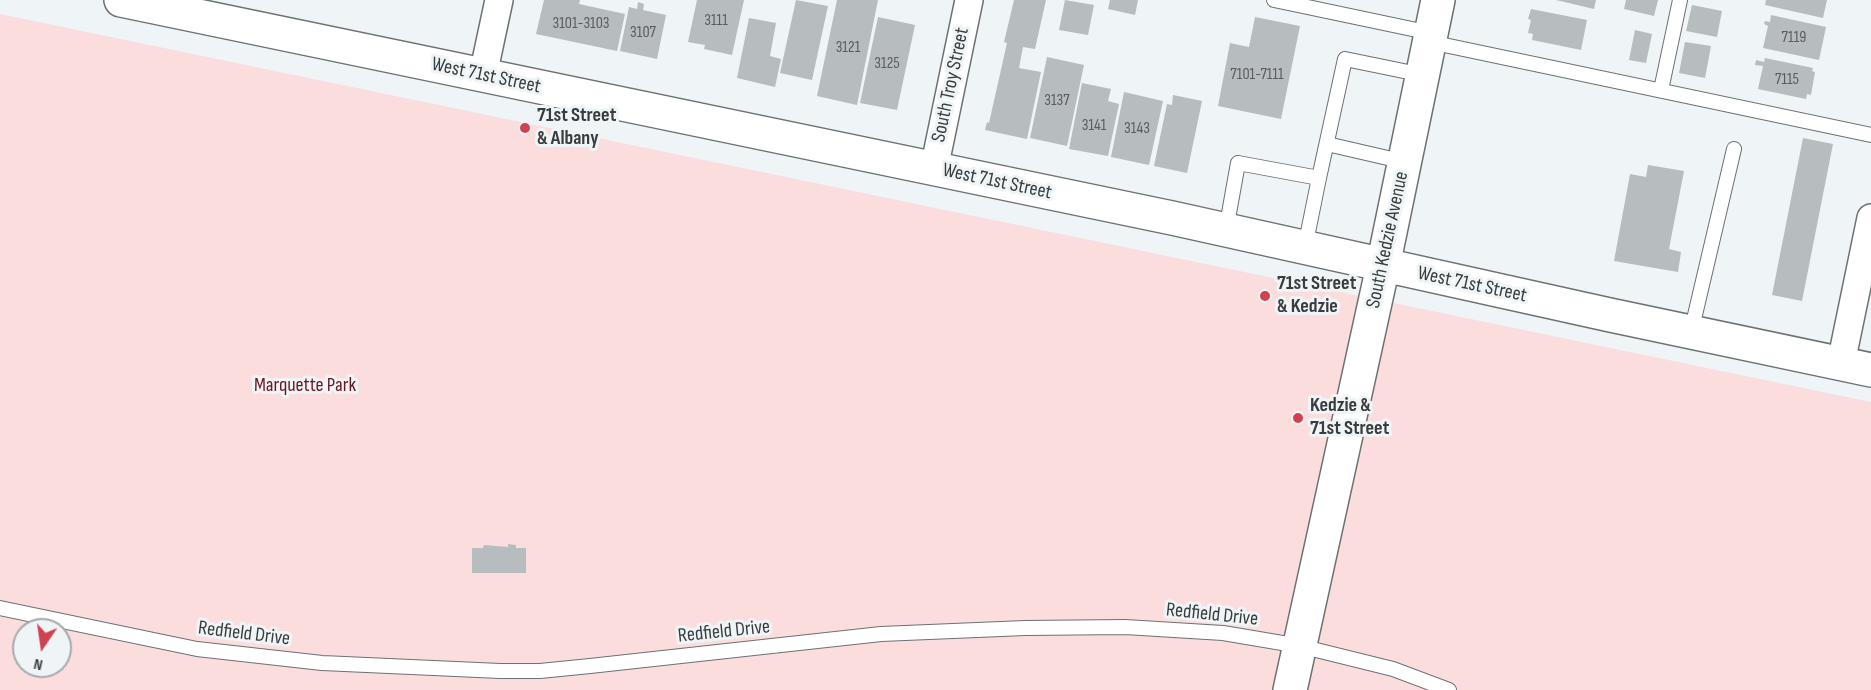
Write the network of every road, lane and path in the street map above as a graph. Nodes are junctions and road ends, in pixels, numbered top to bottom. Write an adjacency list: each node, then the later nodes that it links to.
1 (121, 0): 8 (main road, West 71st Street)
2 (499, 0): 8 (street)
3 (969, 0): 15 (street, South Troy Street)
4 (1274, 0): 7 (lane)
5 (1438, 0): 7 (main road, South Kedzie Avenue)
6 (1680, 0): 10 (lane)
7 (1430, 37): 9 (main road, South Kedzie Avenue); 10 (lane)
8 (483, 75): 15 (main road, West 71st Street)
9 (1423, 75): 12 (lane); 14 (main road, South Kedzie Avenue)
10 (1661, 90): 11 (lane)
11 (1871, 135)
12 (1327, 144): 14 (lane); 16 (lane)
13 (1734, 149): 21 (lane)
14 (1405, 162): 20 (main road, South Kedzie Avenue)
15 (934, 169): 18 (main road, West 71st Street)
16 (1319, 178): 18 (lane); 19 (lane)
17 (1871, 218): 22 (street)
18 (1226, 230): 19 (main road, West 71st Street)
19 (1305, 248): 20 (main road, West 71st Street)
20 (1383, 266): 21 (main road, West 71st Street); 24 (main road, South Kedzie Avenue)
21 (1691, 332): 22 (main road, West 71st Street)
22 (1856, 367)
23 (0, 608): 24 (lane, Redfield Drive)
24 (1300, 646): 25 (main road, South Kedzie Avenue); 26 (lane, Redfield Drive)
25 (1290, 690)
26 (1449, 690)

